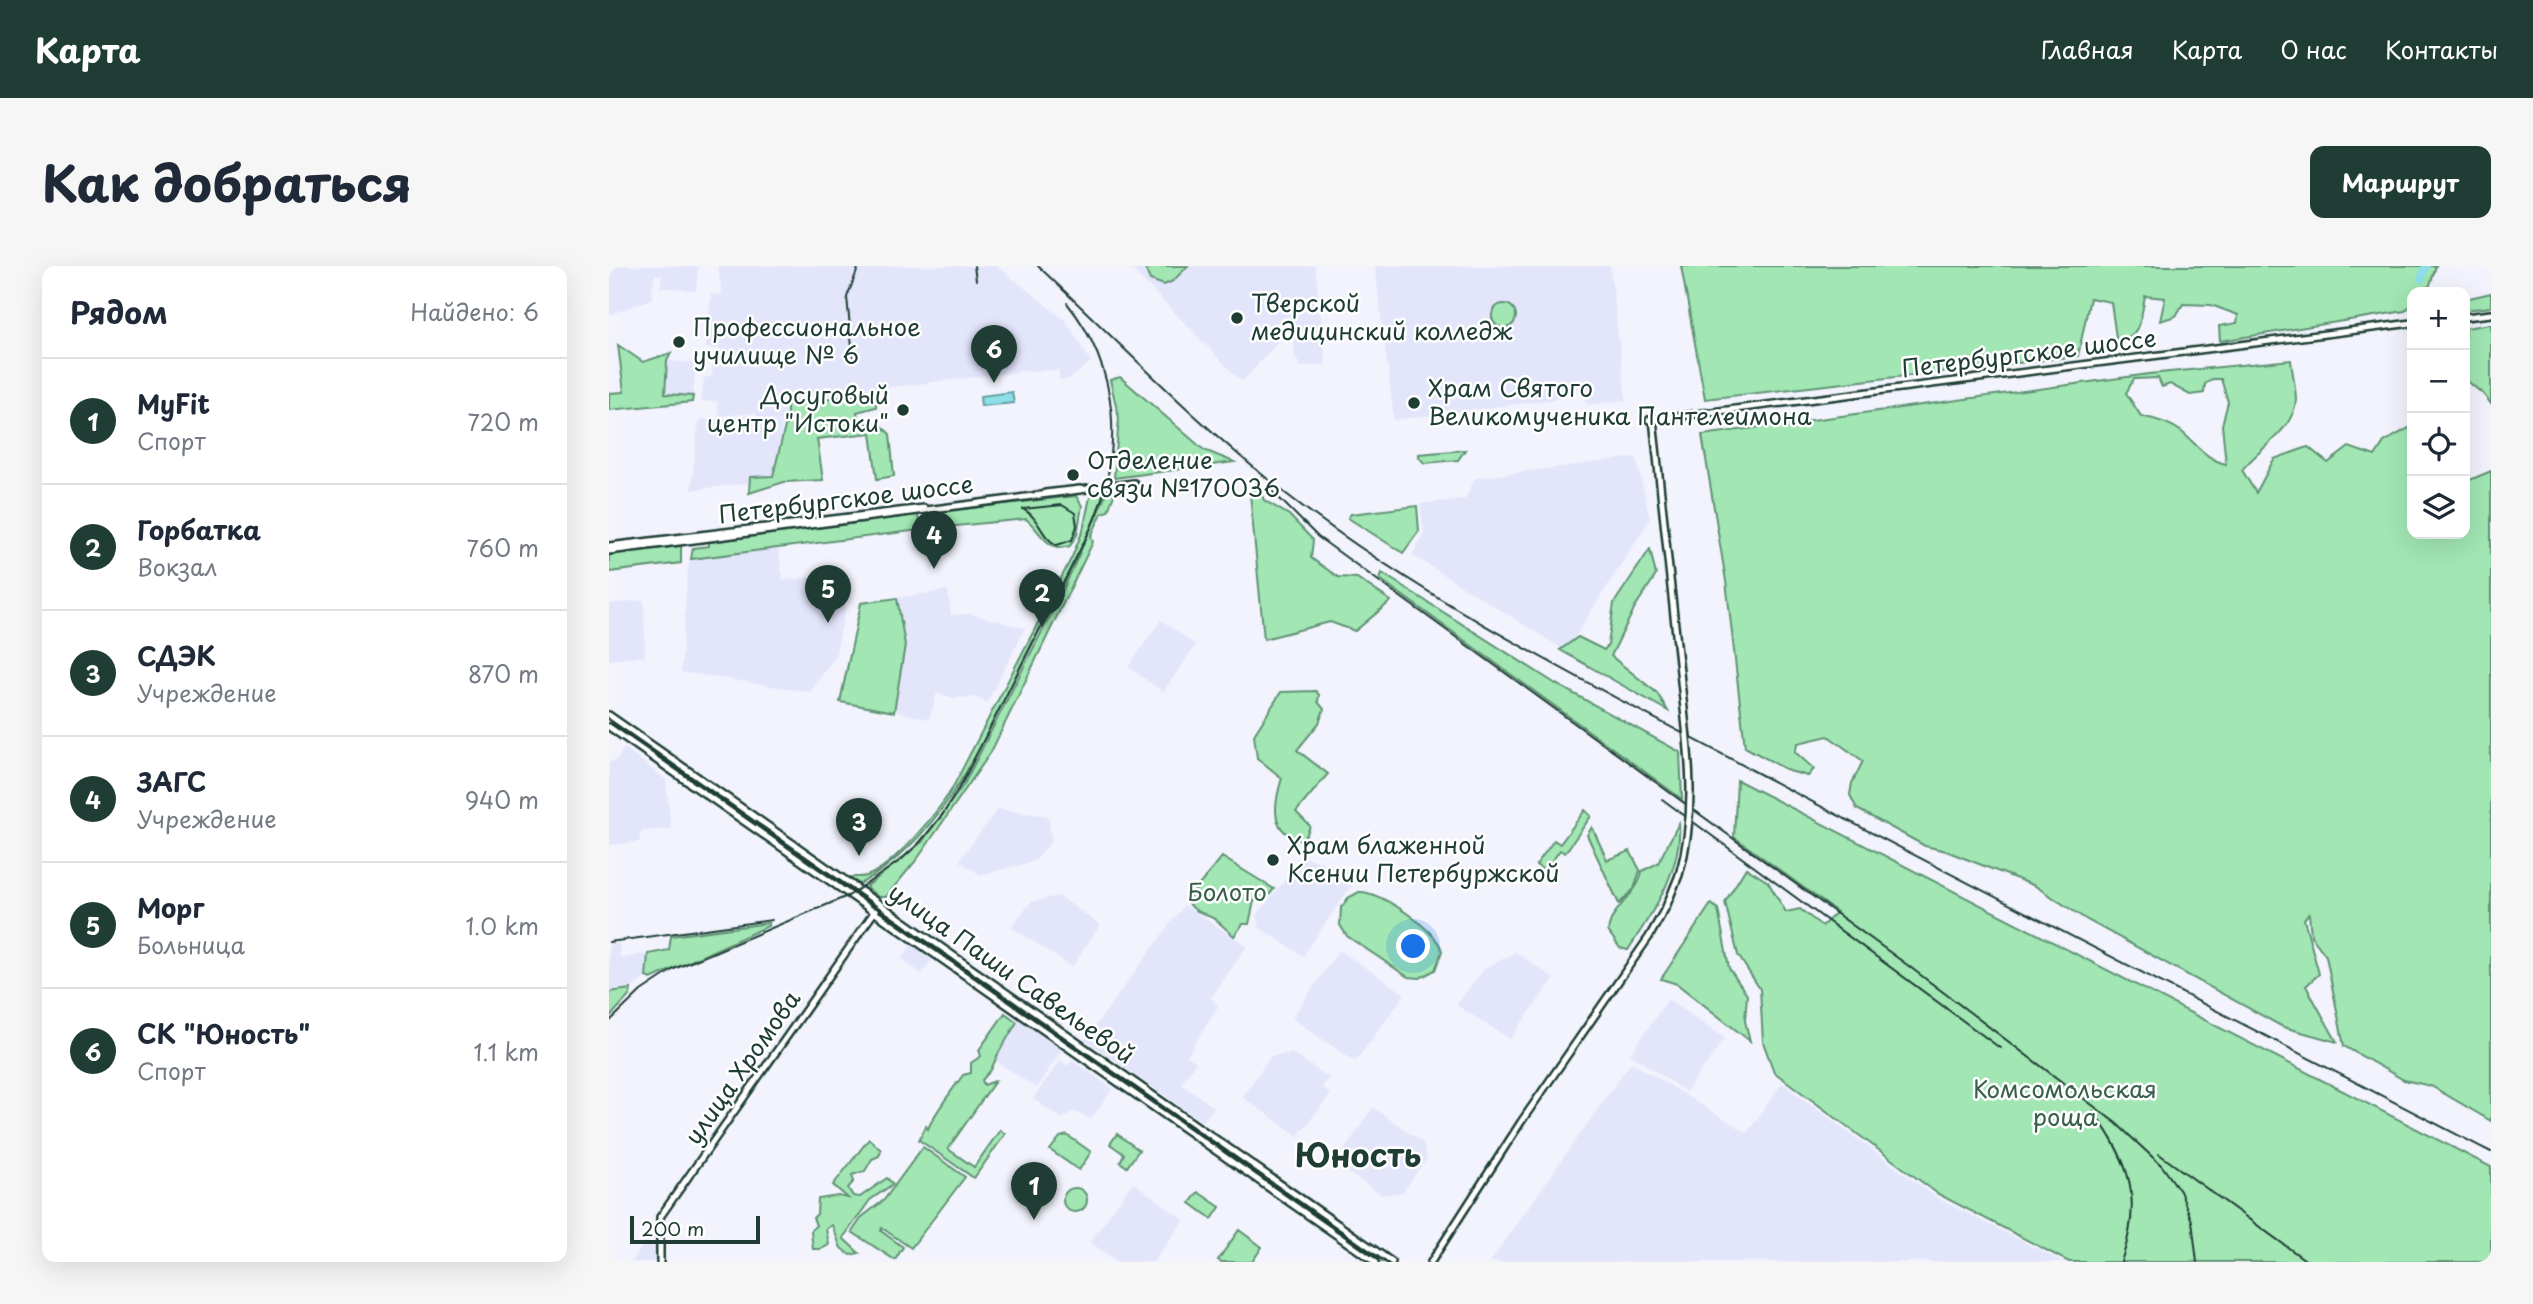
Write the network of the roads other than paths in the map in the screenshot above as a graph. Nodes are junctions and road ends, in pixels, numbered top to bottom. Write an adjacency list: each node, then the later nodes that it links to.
1 (2491, 314): 2 (main road)
2 (2470, 316)
3 (2407, 325): 17 (main road, Петербургское шоссе, bridge)
4 (1135, 483): 5 (main road, Петербургское шоссе)
5 (609, 549)
6 (609, 715): 8 (main road, улица Паши Савельевой)
7 (609, 727): 9 (main road, улица Паши Савельевой)
8 (673, 759): 9 (main road); 10 (main road, улица Паши Савельевой)
9 (667, 768): 11 (main road, улица Паши Савельевой)
10 (883, 904): 11 (main road, улица Хромова); 12 (main road, улица Паши Савельевой)
11 (875, 911): 13 (main road, улица Паши Савельевой); 14 (main road, улица Хромова)
12 (1074, 1039): 13 (main road); 16 (main road, улица Паши Савельевой)
13 (1068, 1047): 15 (main road, улица Паши Савельевой)
14 (660, 1262)
15 (1375, 1262)
16 (1392, 1262)
17 (1431, 1262)

